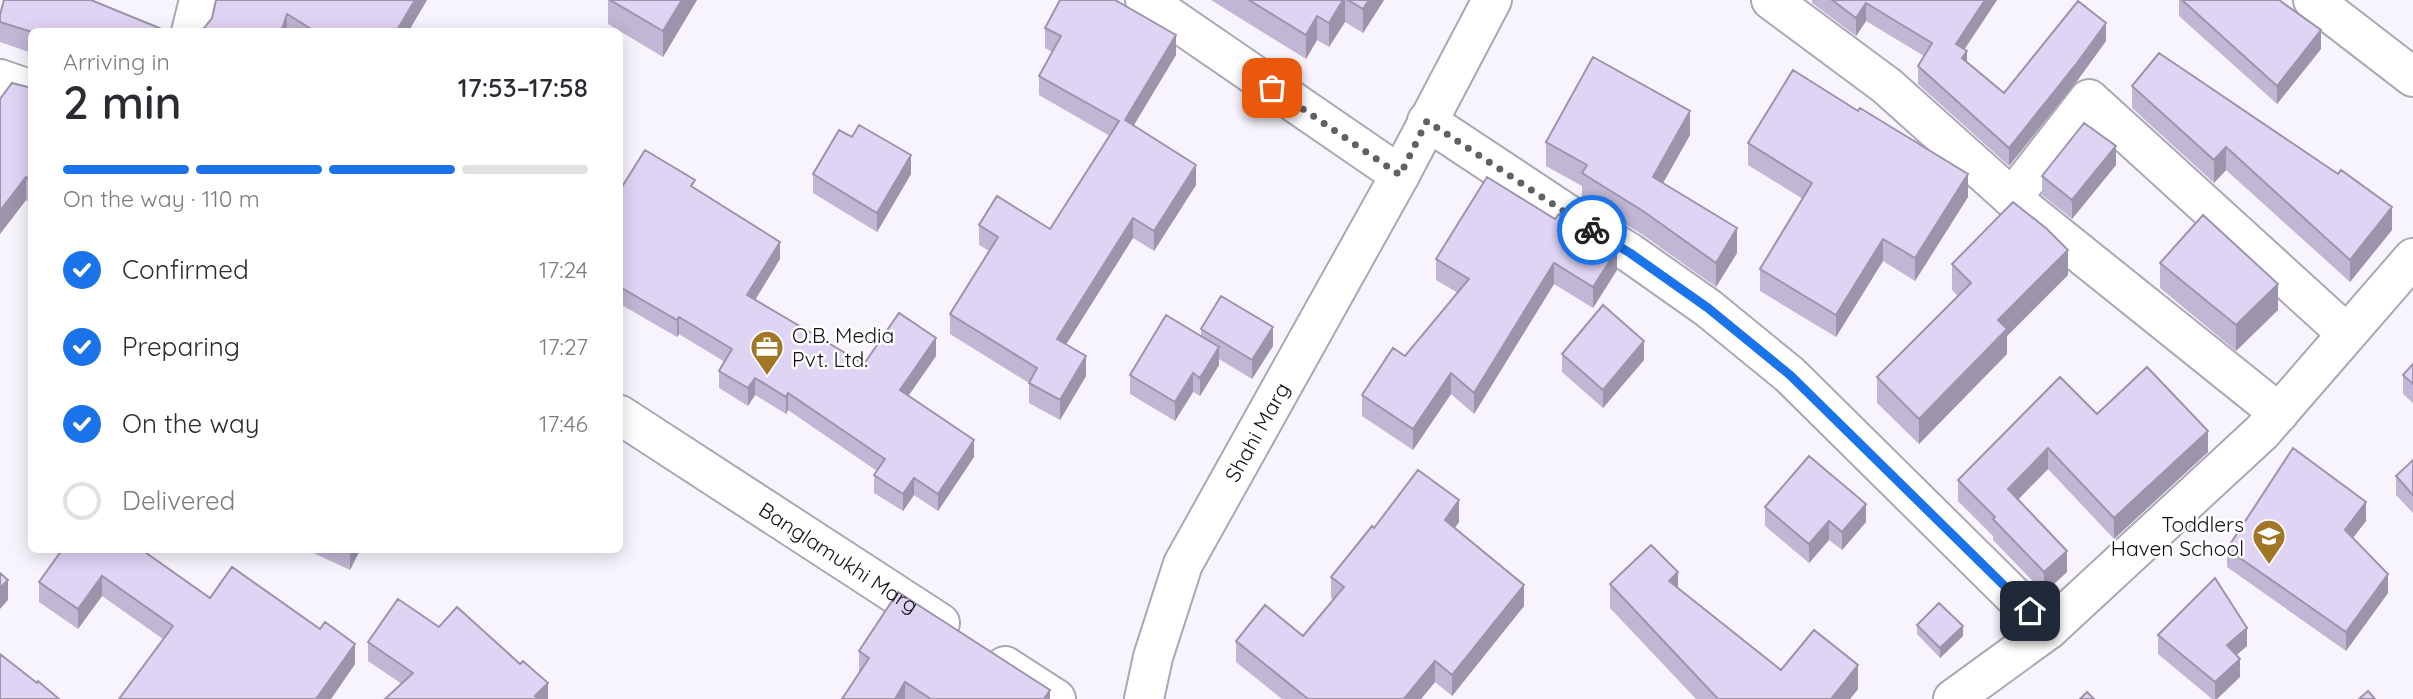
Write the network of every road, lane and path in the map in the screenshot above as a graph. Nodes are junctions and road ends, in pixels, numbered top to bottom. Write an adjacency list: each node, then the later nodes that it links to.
1 (199, 0): 6 (street)
2 (1144, 0): 11 (street)
3 (1492, 0): 10 (street, Shahi Marg)
4 (1771, 0): 12 (street)
5 (2313, 0): 7 (street)
6 (192, 28)
7 (2413, 77)
8 (0, 79): 9 (street)
9 (28, 89)
10 (1427, 121): 11 (street, Shahi Marg); 17 (street)
11 (1400, 175): 19 (street, Shahi Marg)
12 (2012, 198): 14 (street); 15 (street)
13 (2413, 258): 14 (street)
14 (2347, 334): 15 (street)
15 (2279, 413): 17 (street)
16 (623, 417): 18 (street, Banglamukhi Marg)
17 (2048, 630): 20 (street)
18 (1056, 699)
19 (1144, 699)
20 (1953, 699)

